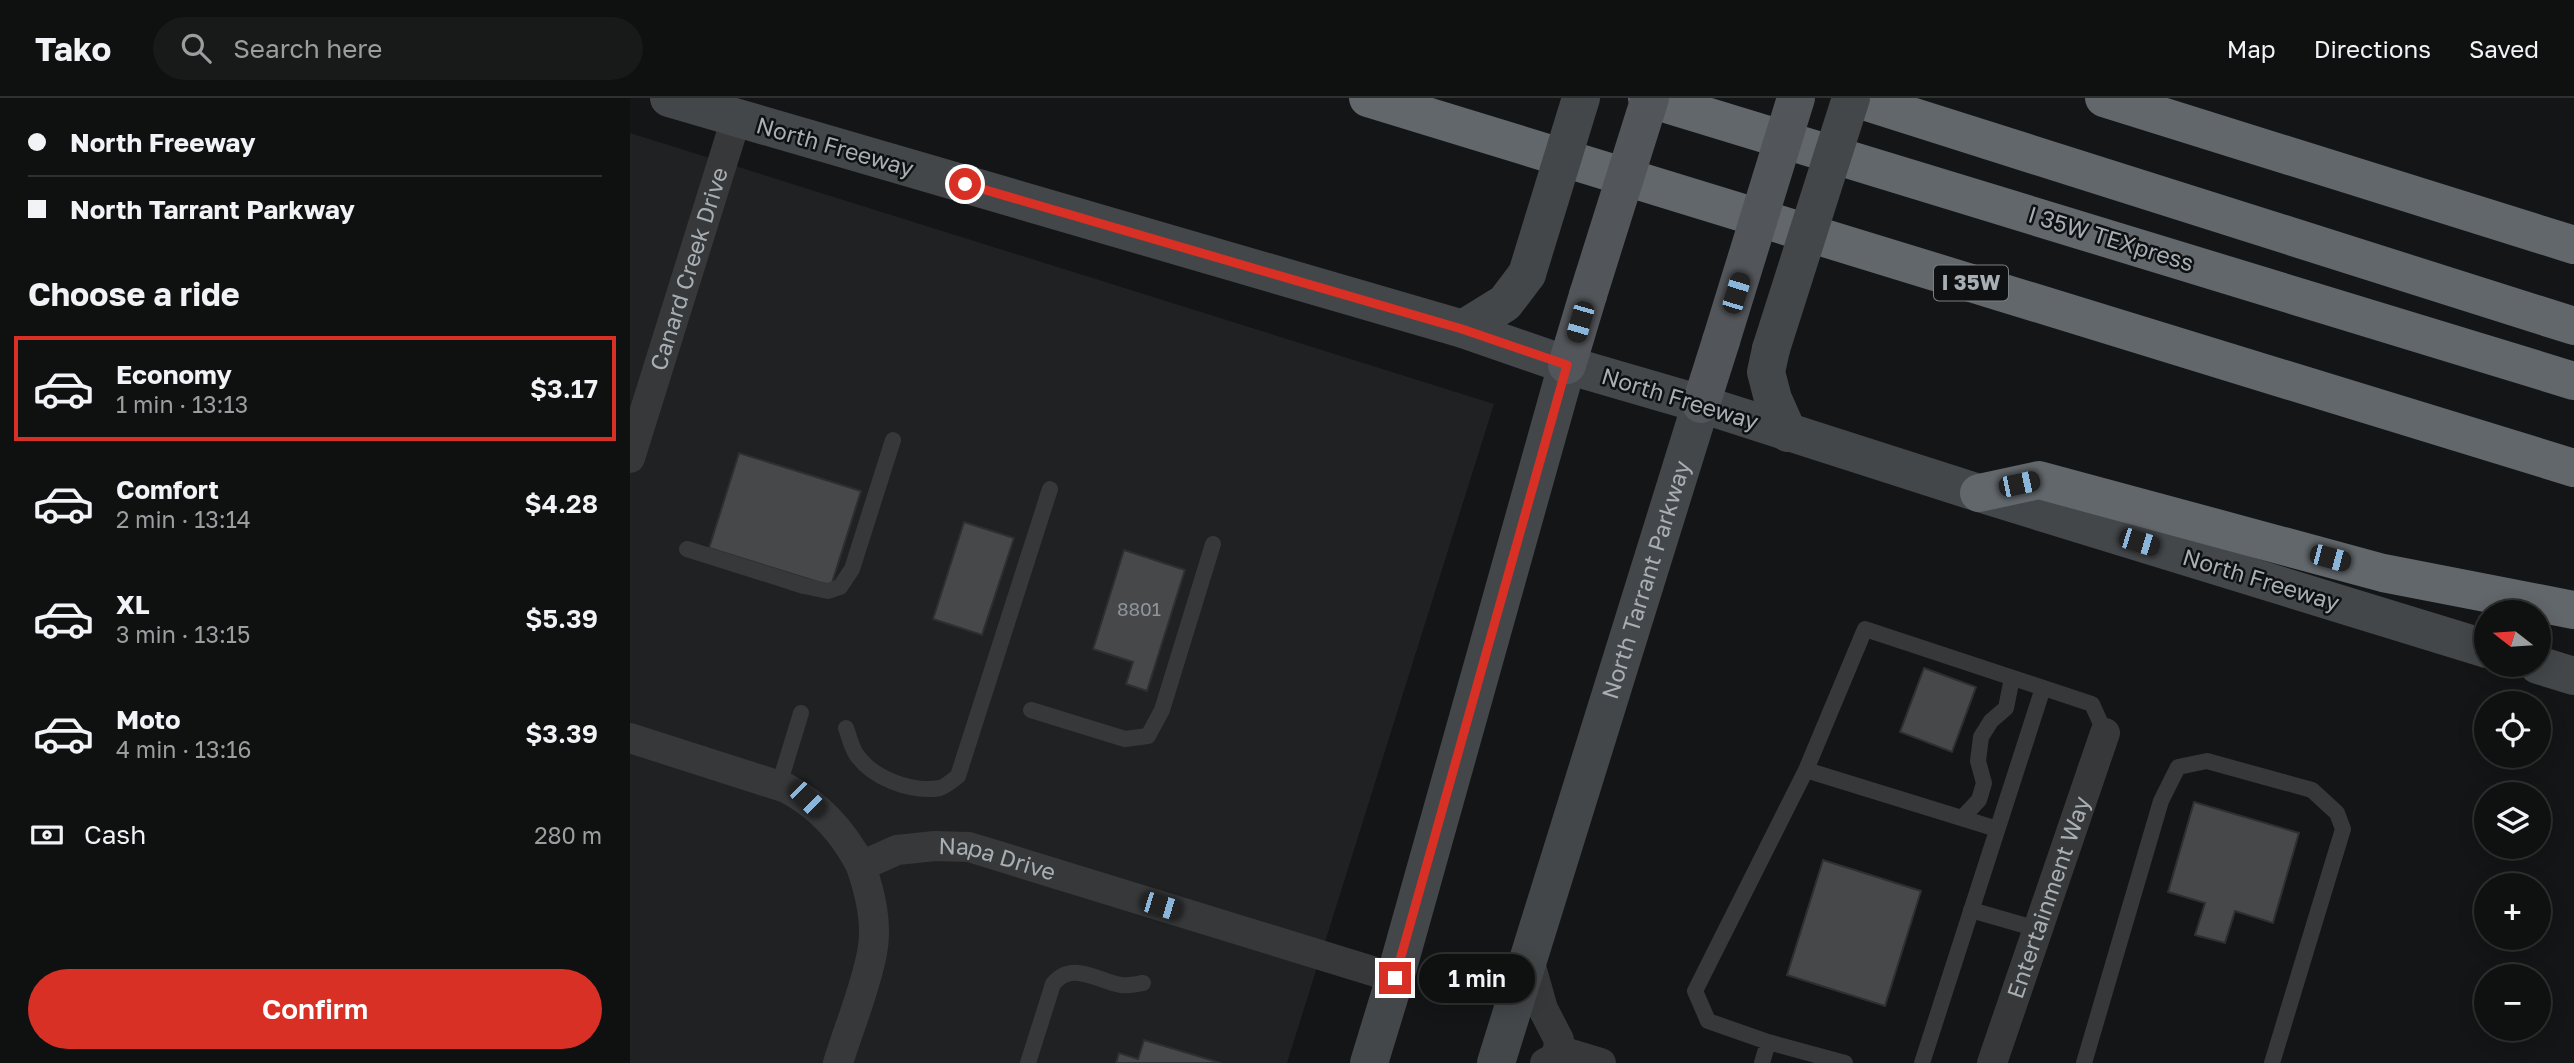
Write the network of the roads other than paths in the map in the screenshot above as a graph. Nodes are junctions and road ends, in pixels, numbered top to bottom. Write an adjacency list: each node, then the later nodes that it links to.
1 (669, 98): 8 (main road, North Freeway)
2 (1368, 98): 18 (highway, I 35W)
3 (1581, 98): 11 (main road, bridge)
4 (1649, 98): 12 (main road, bridge); 13 (highway, I 35W TEXpress)
5 (1796, 98): 14 (main road, North Tarrant Parkway, bridge)
6 (1853, 98): 10 (highway); 15 (main road, bridge)
7 (2104, 98): 9 (highway)
8 (736, 119): 11 (main road, North Freeway); 17 (street, Canard Creek Drive)
9 (2574, 245)
10 (2574, 327)
11 (1462, 329): 12 (main road, North Freeway)
12 (1567, 365): 14 (main road, North Freeway); 42 (main road)
13 (2574, 381)
14 (1701, 404): 15 (main road, North Freeway); 41 (main road, North Tarrant Parkway)
15 (1788, 433): 20 (main road, North Freeway)
16 (893, 440): 22 (lane)
17 (630, 458)
18 (2574, 468)
19 (1050, 489): 31 (lane)
20 (1979, 493): 23 (highway); 24 (main road, North Freeway)
21 (1213, 544): 29 (lane)
22 (687, 549)
23 (2574, 610)
24 (2474, 645)
25 (2552, 669): 26 (main road)
26 (2574, 676)
27 (2012, 678): 28 (lane); 34 (lane); 36 (lane)
28 (2043, 688): 32 (lane); 37 (lane)
29 (1031, 710)
30 (801, 713): 35 (lane)
31 (846, 728)
32 (2105, 733): 40 (street, Entertainment Way)
33 (630, 738): 35 (street)
34 (1806, 770): 36 (lane); 44 (lane)
35 (779, 785): 38 (street)
36 (1962, 818): 37 (lane)
37 (1997, 829): 39 (lane)
38 (861, 866): 42 (street, Napa Drive); 46 (street)
39 (1971, 910): 40 (lane); 53 (lane)
40 (2037, 929): 54 (street, Entertainment Way)
41 (1529, 960): 45 (street); 49 (main road, North Tarrant Parkway)
42 (1395, 978): 48 (main road)
43 (1143, 983): 47 (lane)
44 (1768, 1042): 51 (lane); 52 (lane)
45 (1552, 1057): 50 (street)
46 (838, 1063)
47 (1028, 1063)
48 (1369, 1063)
49 (1496, 1063)
50 (1601, 1063)
51 (1762, 1063)
52 (1845, 1063)
53 (1922, 1063)
54 (1992, 1063)
55 (2084, 1063): 56 (lane)
56 (2272, 1063)

